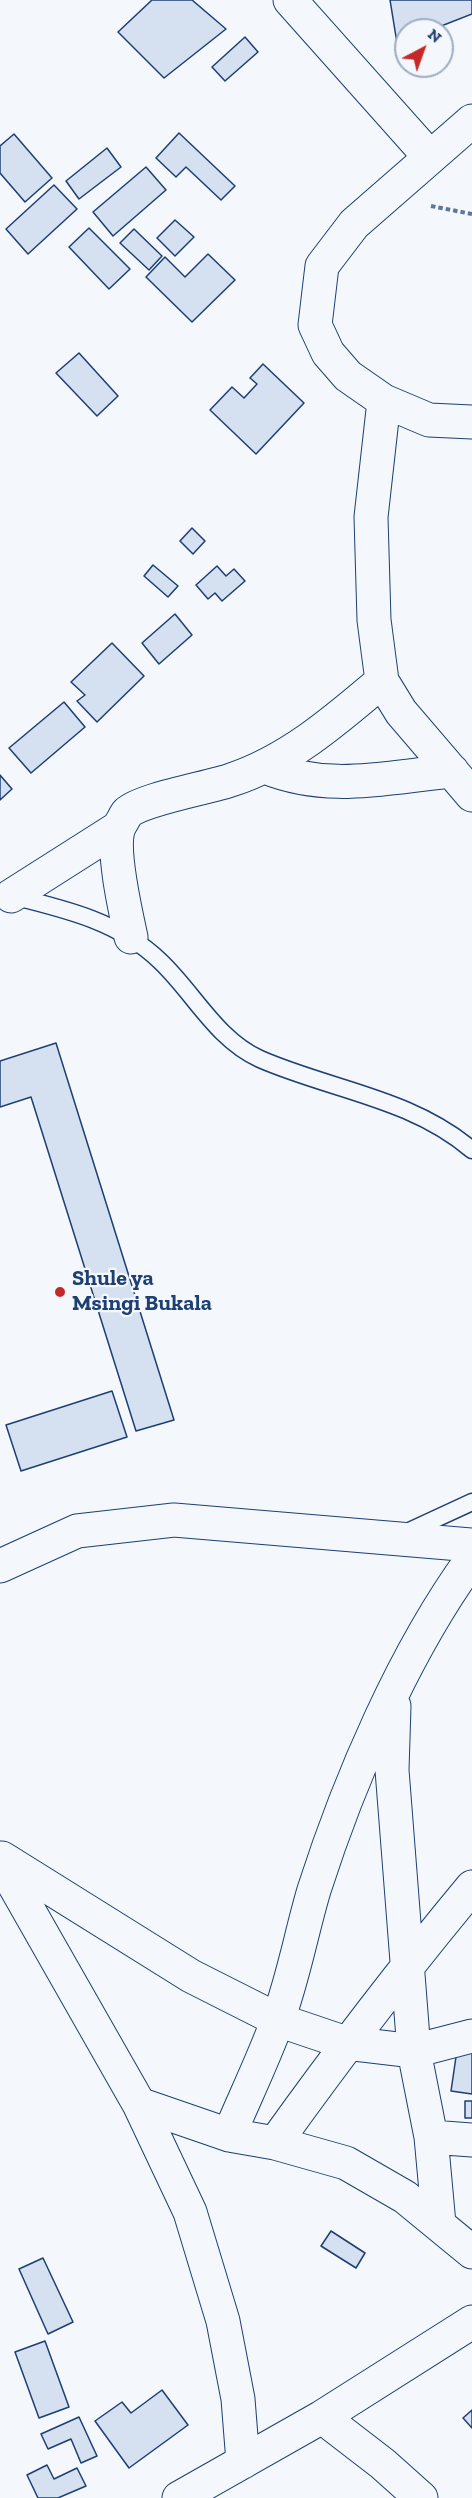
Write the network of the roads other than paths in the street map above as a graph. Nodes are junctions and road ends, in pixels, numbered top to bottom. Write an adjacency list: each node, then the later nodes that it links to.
1 (290, 0): 3 (street)
2 (472, 121): 3 (street)
3 (429, 156): 4 (street)
4 (384, 401): 5 (street); 6 (street)
5 (472, 422)
6 (382, 681): 7 (street); 8 (street)
7 (265, 767): 8 (street); 9 (street)
8 (462, 783)
9 (118, 828): 10 (street); 11 (street)
10 (6, 894): 11 (lane)
11 (131, 937): 12 (lane)
12 (472, 1150)
13 (472, 1502): 14 (lane)
14 (396, 1537): 15 (street); 17 (street)
15 (472, 1545)
16 (472, 1559): 18 (street)
17 (0, 1566)
18 (394, 1691): 21 (street); 22 (street)
19 (0, 1858): 22 (street); 26 (street)
20 (472, 1887): 21 (street)
21 (406, 1965): 24 (street); 25 (street)
22 (278, 2020): 24 (street); 27 (street)
23 (472, 2036): 25 (street)
24 (346, 2043): 25 (street); 30 (street)
25 (414, 2051): 28 (street)
26 (139, 2104): 27 (street); 35 (street)
27 (229, 2135): 30 (street)
28 (431, 2137): 29 (street); 31 (street)
29 (472, 2140)
30 (275, 2143): 31 (street)
31 (439, 2224): 32 (street)
32 (472, 2252)
33 (472, 2322): 34 (street)
34 (322, 2417): 35 (street); 37 (street)
35 (243, 2462): 36 (street)
36 (179, 2498)
37 (421, 2498)

